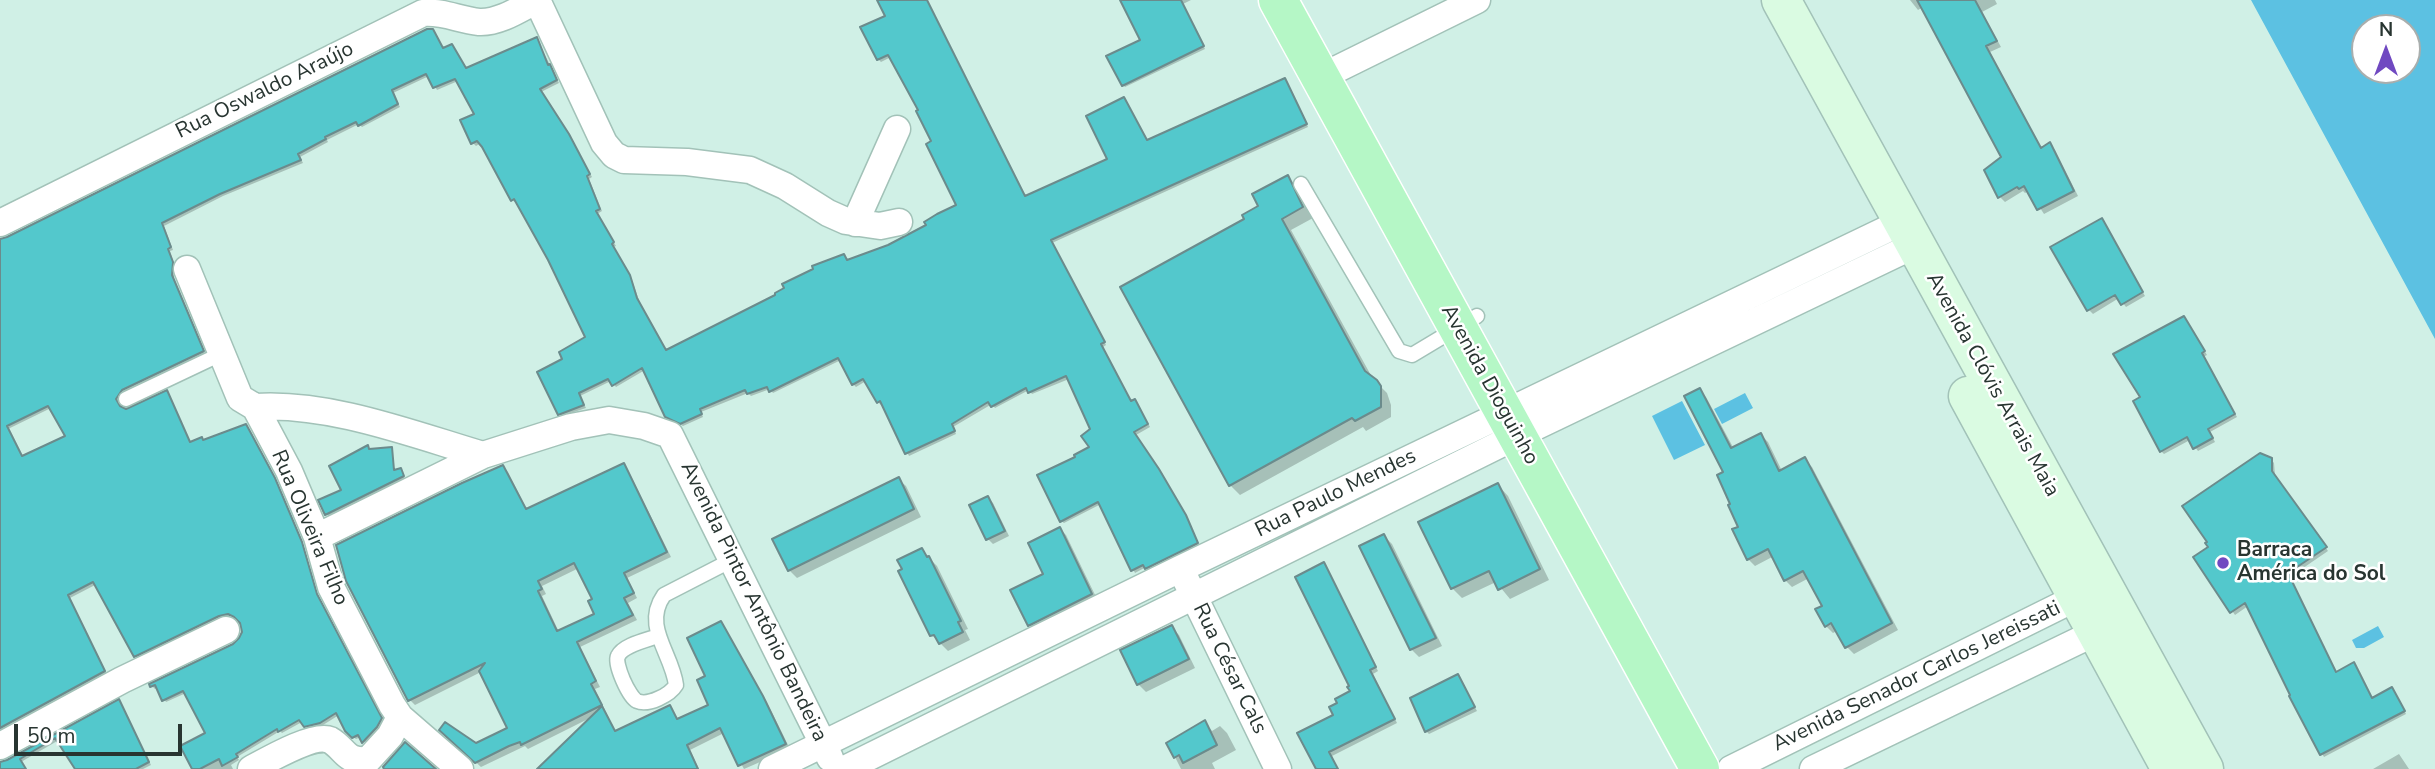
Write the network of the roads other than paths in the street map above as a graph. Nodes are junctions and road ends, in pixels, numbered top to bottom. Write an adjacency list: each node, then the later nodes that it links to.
1 (537, 0): 7 (street, Rua Oswaldo Araújo); 13 (street)
2 (1278, 0): 8 (main road, Avenida Dioguinho)
3 (1306, 0): 8 (main road, Avenida Dioguinho)
4 (1477, 0): 8 (street)
5 (1754, 0): 14 (main road, Avenida Clóvis Arrais Maia)
6 (1781, 0): 14 (main road, Avenida Clóvis Arrais Maia)
7 (420, 6): 12 (street, Rua Oswaldo Araújo)
8 (1332, 72): 16 (main road, Avenida Dioguinho)
9 (898, 129): 13 (street)
10 (1301, 184): 16 (lane)
11 (899, 222): 13 (street)
12 (0, 223)
13 (855, 223)
14 (1897, 239): 20 (street, Rua Paulo Mendes); 27 (main road, Avenida Clóvis Arrais Maia)
15 (187, 269): 17 (street, Rua Oliveira Filho)
16 (1467, 322): 20 (main road, Avenida Dioguinho)
17 (221, 354): 18 (lane); 19 (street, Rua Oliveira Filho)
18 (126, 399)
19 (255, 407): 21 (street); 24 (street, Rua Oliveira Filho)
20 (1521, 420): 22 (street, Rua Paulo Mendes); 23 (street, Rua Paulo Mendes); 42 (main road, Avenida Dioguinho); 43 (main road, Avenida Dioguinho)
21 (483, 455): 24 (street); 25 (street, Avenida Pintor Antônio Bandeira)
22 (1381, 473): 23 (street); 26 (street, Rua Paulo Mendes)
23 (1394, 498): 28 (street, Rua Paulo Mendes)
24 (317, 537): 32 (street, Rua Oliveira Filho)
25 (732, 560): 31 (lane); 33 (street, Avenida Pintor Antônio Bandeira)
26 (1180, 569): 28 (street, Rua César Cals); 33 (street, Rua Paulo Mendes)
27 (2090, 591): 29 (main road, Avenida Clóvis Arrais Maia); 44 (street, Avenida Senador Carlos Jereissati)
28 (1194, 596): 40 (street, Rua Paulo Mendes); 41 (street, Rua César Cals)
29 (2109, 626): 45 (street, Avenida Senador Carlos Jereissati); 46 (main road, Avenida Clóvis Arrais Maia); 47 (main road, Avenida Clóvis Arrais Maia)
30 (226, 630): 34 (street)
31 (658, 636): 31 (lane)
32 (400, 717): 35 (street); 37 (street, Rua Oliveira Filho)
33 (823, 744): 38 (street, Rua Paulo Mendes); 39 (street, Avenida Pintor Antônio Bandeira)
34 (0, 746)
35 (370, 764): 36 (street)
36 (251, 769)
37 (460, 769)
38 (772, 769)
39 (836, 769)
40 (845, 769)
41 (1278, 769)
42 (1700, 769)
43 (1724, 769)
44 (1731, 769)
45 (1813, 769)
46 (2171, 769)
47 (2204, 769)

